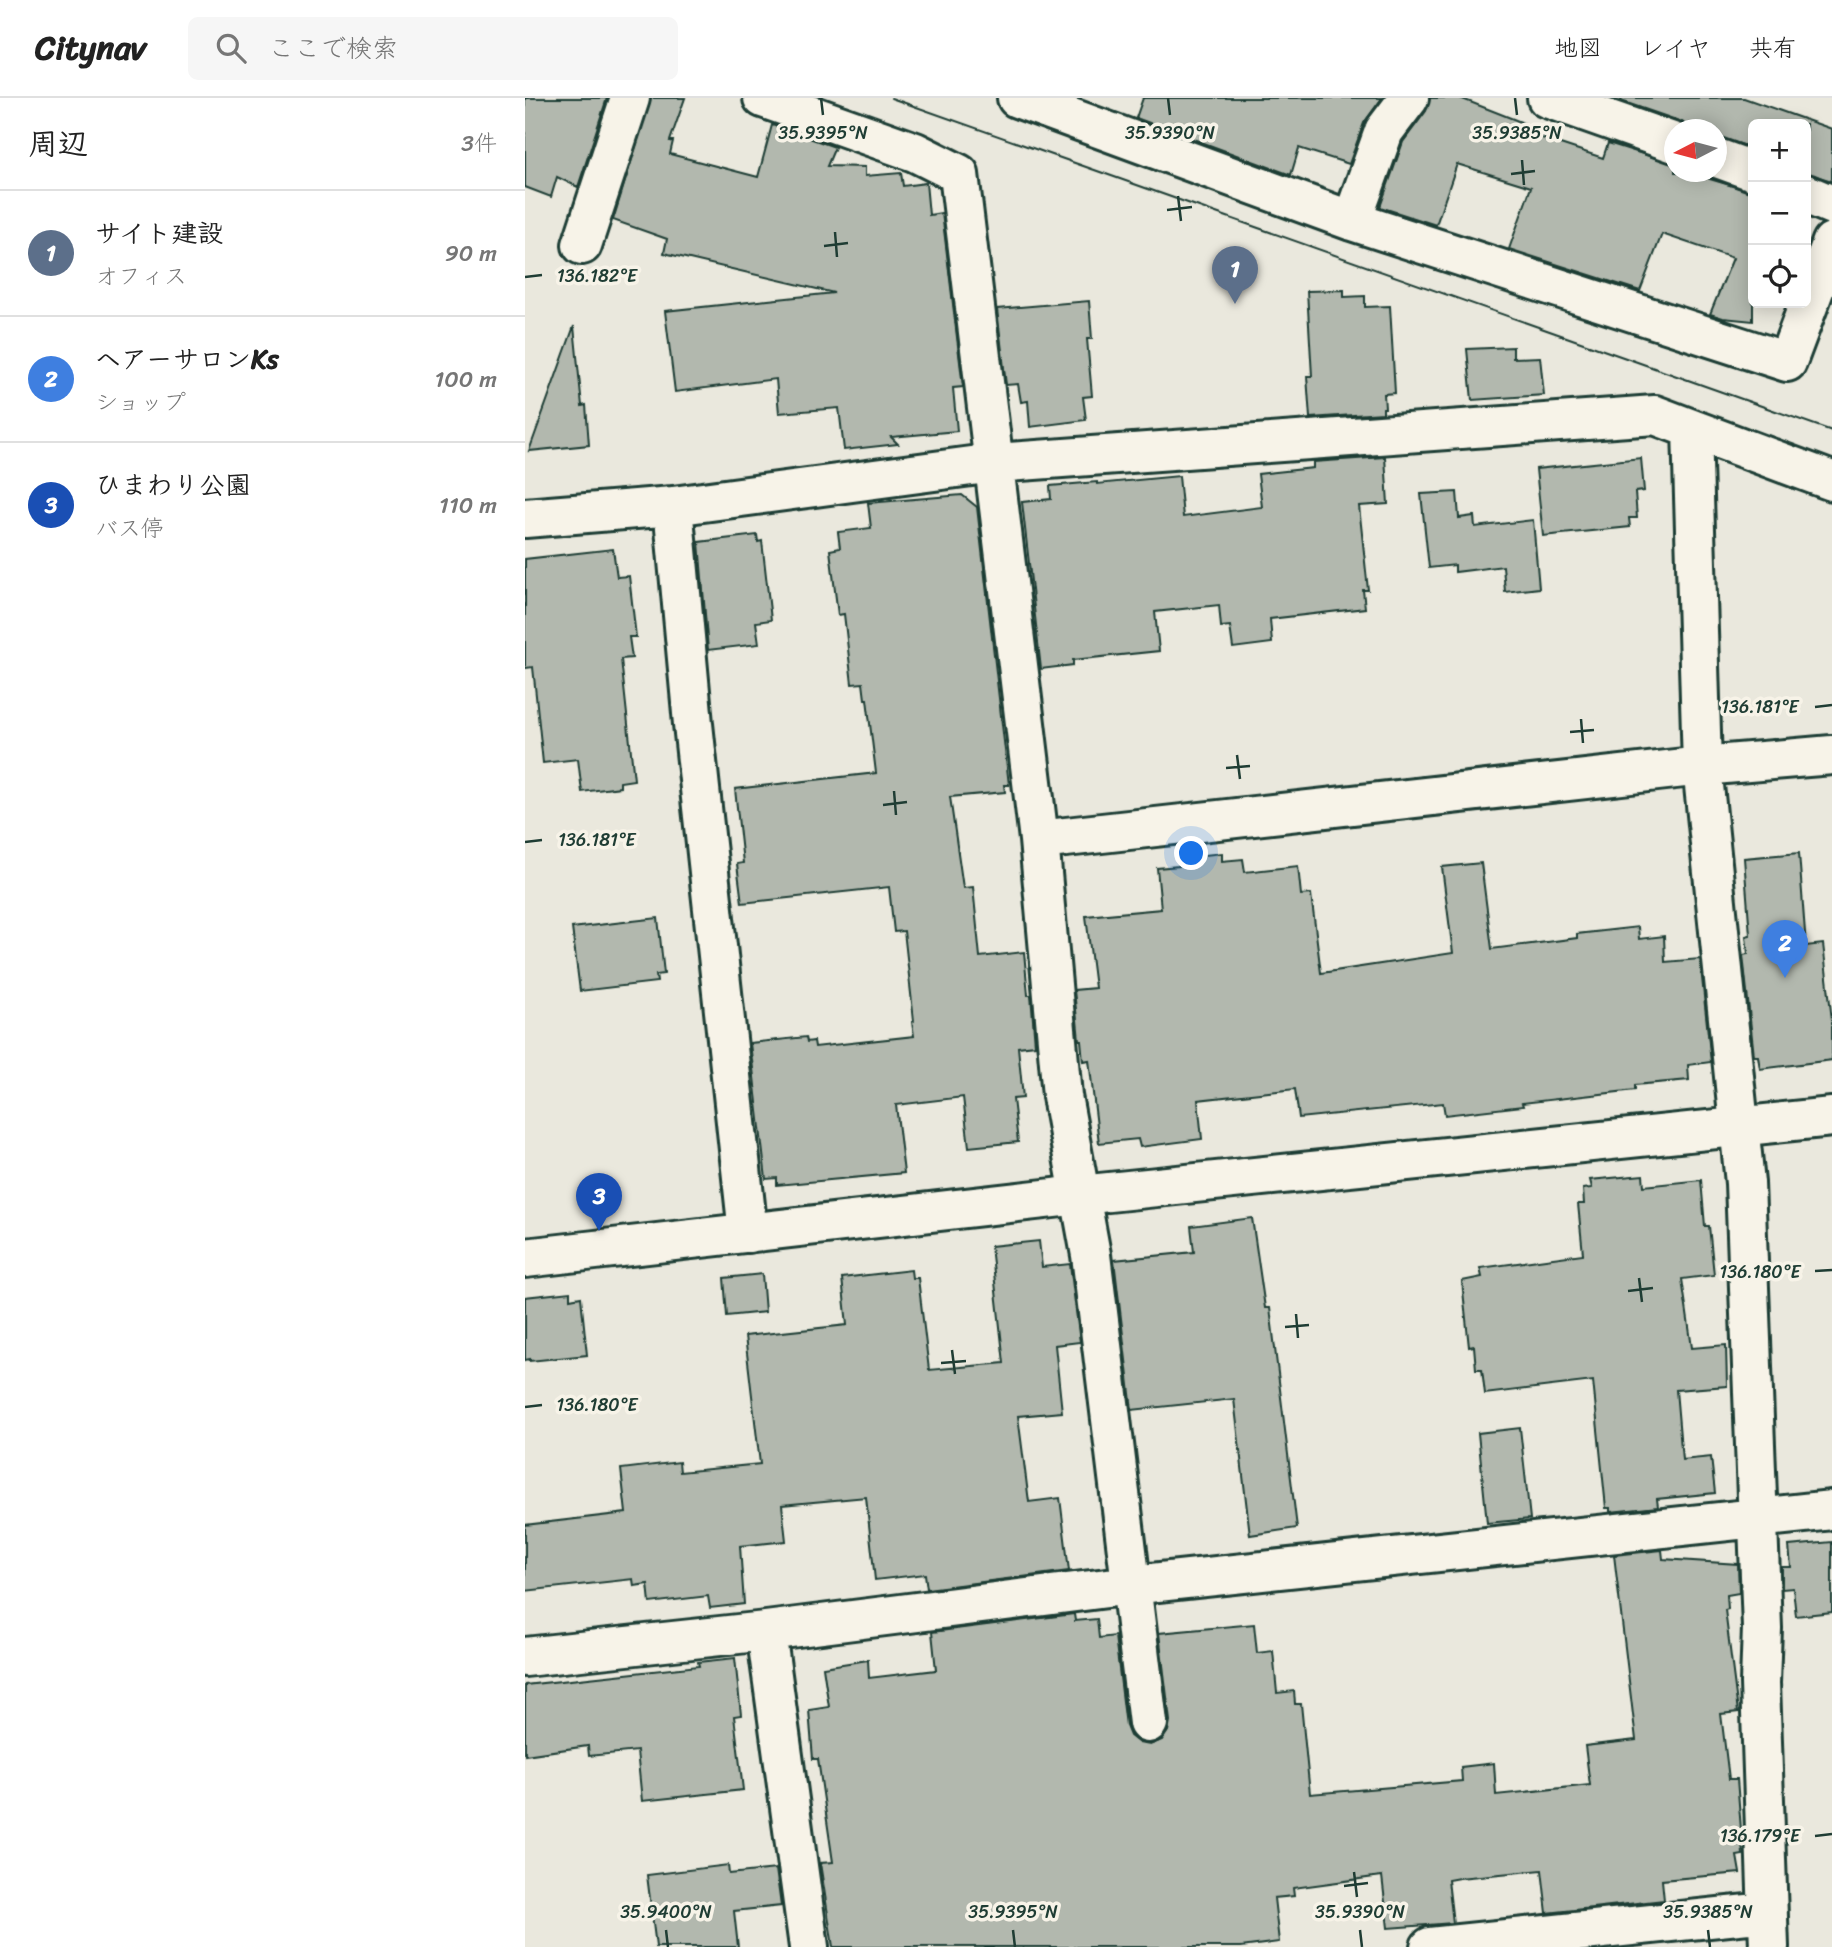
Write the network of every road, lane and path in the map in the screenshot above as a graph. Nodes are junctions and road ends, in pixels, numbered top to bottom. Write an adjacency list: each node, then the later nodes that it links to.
1 (630, 98): 12 (street)
2 (763, 98): 15 (street)
3 (1017, 98): 11 (street)
4 (1409, 98): 11 (street)
5 (1547, 98): 6 (street)
6 (1664, 139)
7 (1727, 162): 8 (street)
8 (1748, 169)
9 (1811, 196): 10 (street)
10 (1832, 205)
11 (1352, 221): 13 (street)
12 (582, 245)
13 (1829, 260)
14 (1692, 429): 15 (street); 16 (street); 20 (street)
15 (994, 463): 17 (street); 21 (street)
16 (1832, 481)
17 (673, 506): 18 (street); 25 (street)
18 (525, 518)
19 (1832, 755): 20 (street)
20 (1702, 766): 21 (street); 23 (street)
21 (1039, 840): 24 (street)
22 (1832, 1116): 23 (street)
23 (1738, 1125): 24 (street); 28 (street)
24 (1080, 1195): 25 (street); 29 (street)
25 (748, 1233): 26 (street)
26 (525, 1258)
27 (1832, 1510): 28 (street)
28 (1758, 1517): 29 (street); 33 (street)
29 (1131, 1585): 30 (street); 32 (street)
30 (766, 1631): 31 (street); 34 (street)
31 (525, 1657)
32 (1149, 1723)
33 (1768, 1929): 35 (street)
34 (809, 1947)
35 (1430, 1947)

